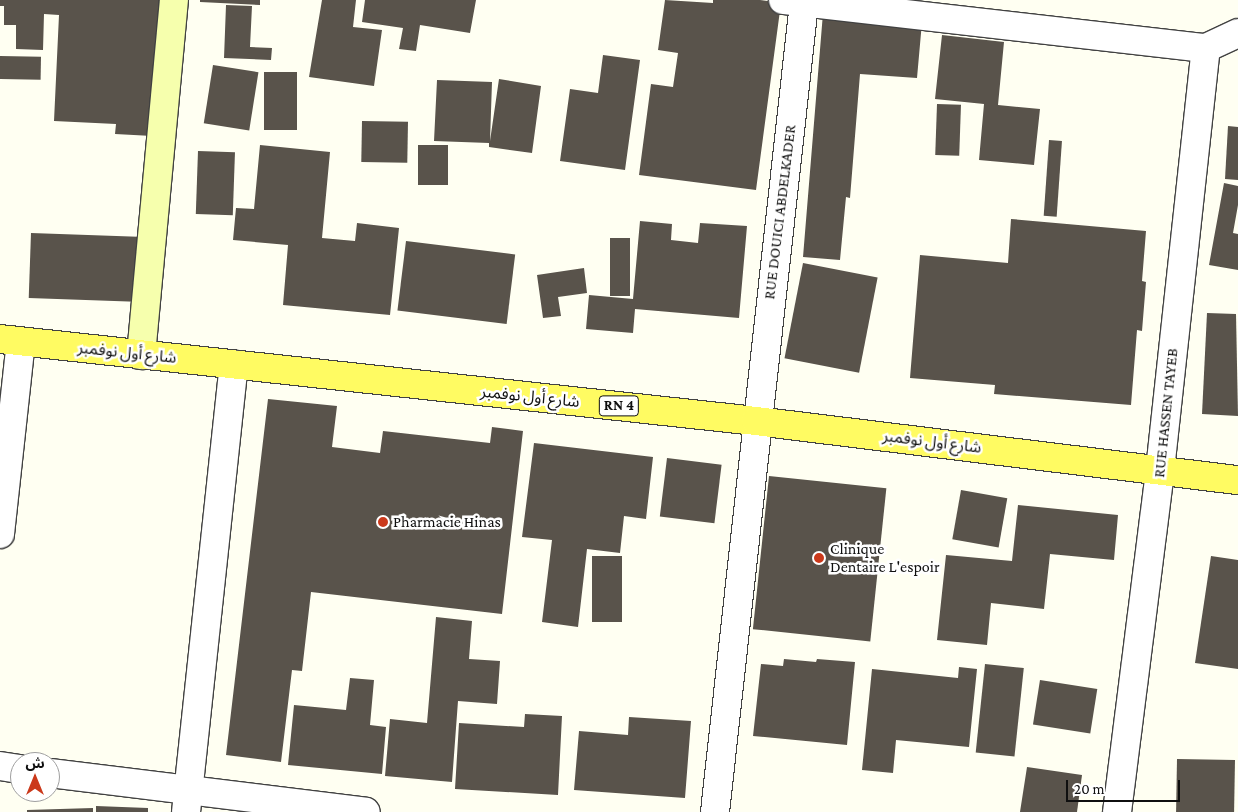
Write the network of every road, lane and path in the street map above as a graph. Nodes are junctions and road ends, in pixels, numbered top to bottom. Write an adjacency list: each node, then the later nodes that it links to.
1 (174, 0): 6 (main road)
2 (794, 1): 4 (street); 8 (street, RUE DOUICI ABDELKADER)
3 (1238, 33): 4 (street)
4 (1206, 48): 9 (street, RUE HASSEN TAYEB)
5 (11, 341): 6 (main road, شارع أول نوفمبر / RN 4); 11 (street)
6 (141, 355): 7 (main road, شارع أول نوفمبر / RN 4)
7 (234, 365): 8 (main road, شارع أول نوفمبر / RN 4); 13 (street)
8 (756, 421): 9 (main road, شارع أول نوفمبر / RN 4); 15 (street, RUE DOUICI ABDELKADER)
9 (1160, 470): 10 (main road, شارع أول نوفمبر / RN 4); 16 (street, RUE HASSEN TAYEB)
10 (1238, 480)
11 (0, 534)
12 (60, 775): 13 (street)
13 (188, 801): 14 (street)
14 (366, 812)
15 (715, 812)
16 (1117, 812)

